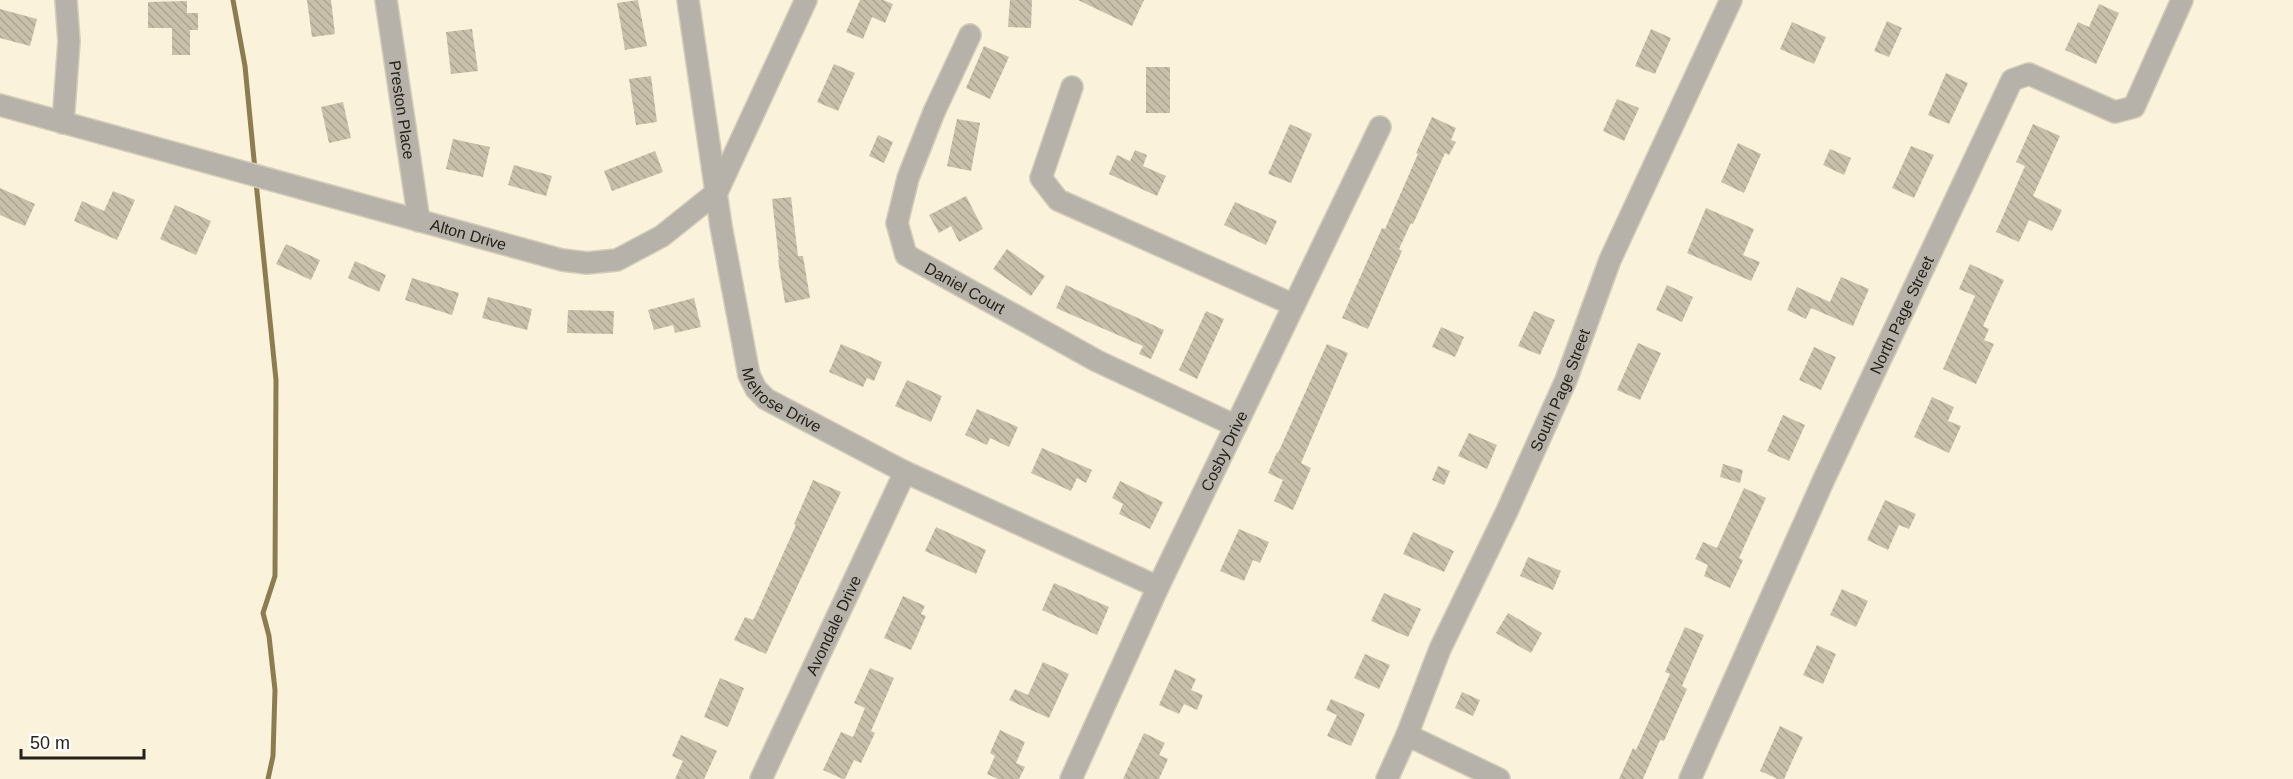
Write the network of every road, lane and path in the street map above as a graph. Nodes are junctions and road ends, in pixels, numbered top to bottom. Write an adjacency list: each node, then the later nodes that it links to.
1 (66, 0): 10 (street)
2 (386, 0): 13 (street, Preston Place)
3 (688, 0): 12 (street, Melrose Drive)
4 (806, 0): 12 (street, Alton Drive)
5 (1731, 0): 18 (street, South Page Street)
6 (2182, 0): 23 (street, North Page Street)
7 (970, 35): 15 (street, Daniel Court)
8 (1072, 87): 14 (street)
9 (0, 105): 10 (street, Alton Drive)
10 (63, 123): 13 (street, Alton Drive)
11 (1380, 127): 14 (street, Cosby Drive)
12 (717, 192): 13 (street, Alton Drive); 16 (street, Melrose Drive)
13 (419, 221)
14 (1294, 305): 15 (street, Cosby Drive)
15 (1236, 426): 17 (street, Cosby Drive)
16 (905, 472): 17 (street, Melrose Drive); 19 (street, Avondale Drive)
17 (1158, 587): 20 (street, Cosby Drive)
18 (1407, 735): 21 (street, South Page Street); 22 (street)
19 (761, 779)
20 (1071, 779)
21 (1387, 779)
22 (1499, 779)
23 (1690, 779)

